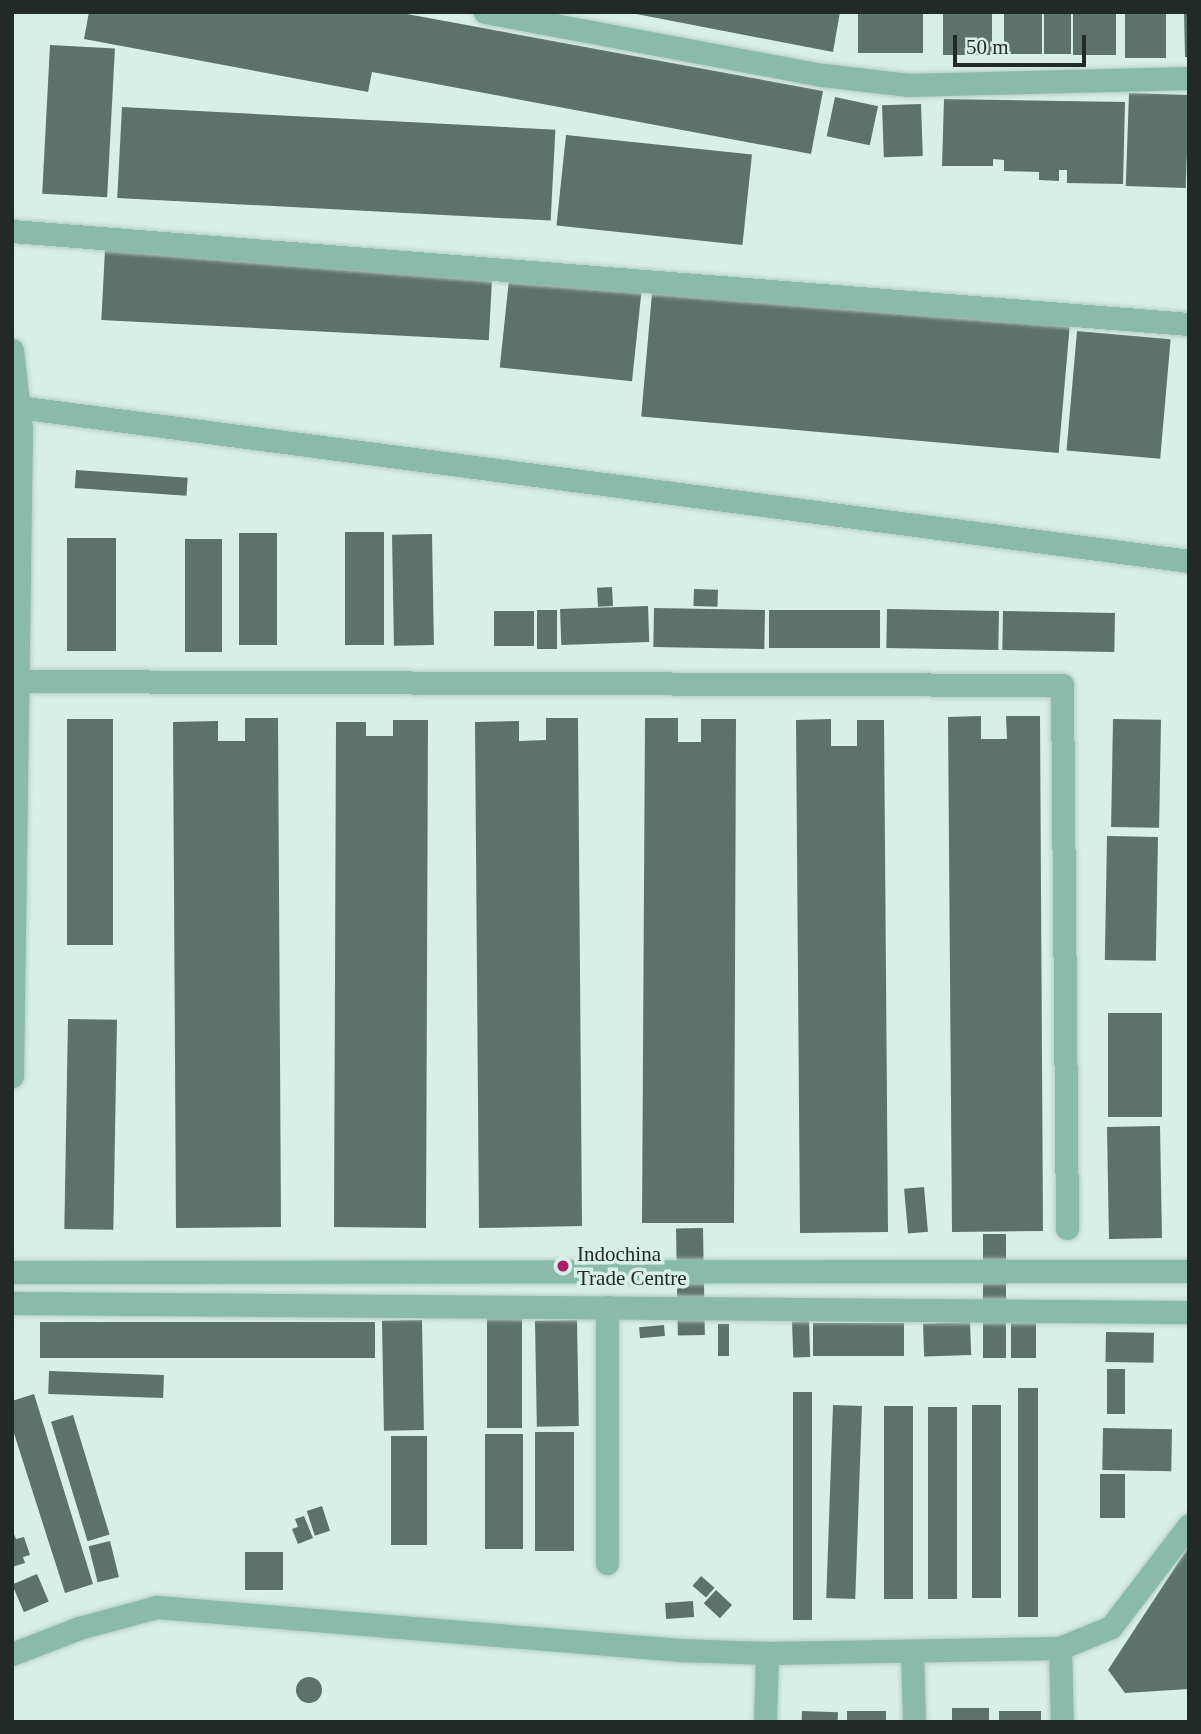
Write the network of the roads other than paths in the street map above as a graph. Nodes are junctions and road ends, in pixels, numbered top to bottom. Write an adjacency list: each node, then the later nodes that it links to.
1 (485, 12): 2 (street)
2 (1189, 78)
3 (12, 231): 4 (street)
4 (1189, 324)
5 (12, 351): 6 (street)
6 (19, 407): 7 (street); 8 (street)
7 (1189, 561)
8 (18, 681): 9 (street); 10 (street)
9 (12, 1076)
10 (1068, 1228)
11 (1189, 1270): 12 (street)
12 (12, 1272)
13 (12, 1303): 14 (street)
14 (607, 1307): 15 (street); 17 (street)
15 (1189, 1312)
16 (1189, 1525): 18 (street)
17 (607, 1563)
18 (1060, 1648): 19 (street); 24 (street)
19 (912, 1651): 20 (street); 23 (street)
20 (767, 1653): 21 (street); 22 (street)
21 (12, 1654)
22 (765, 1722)
23 (914, 1722)
24 (1062, 1722)

